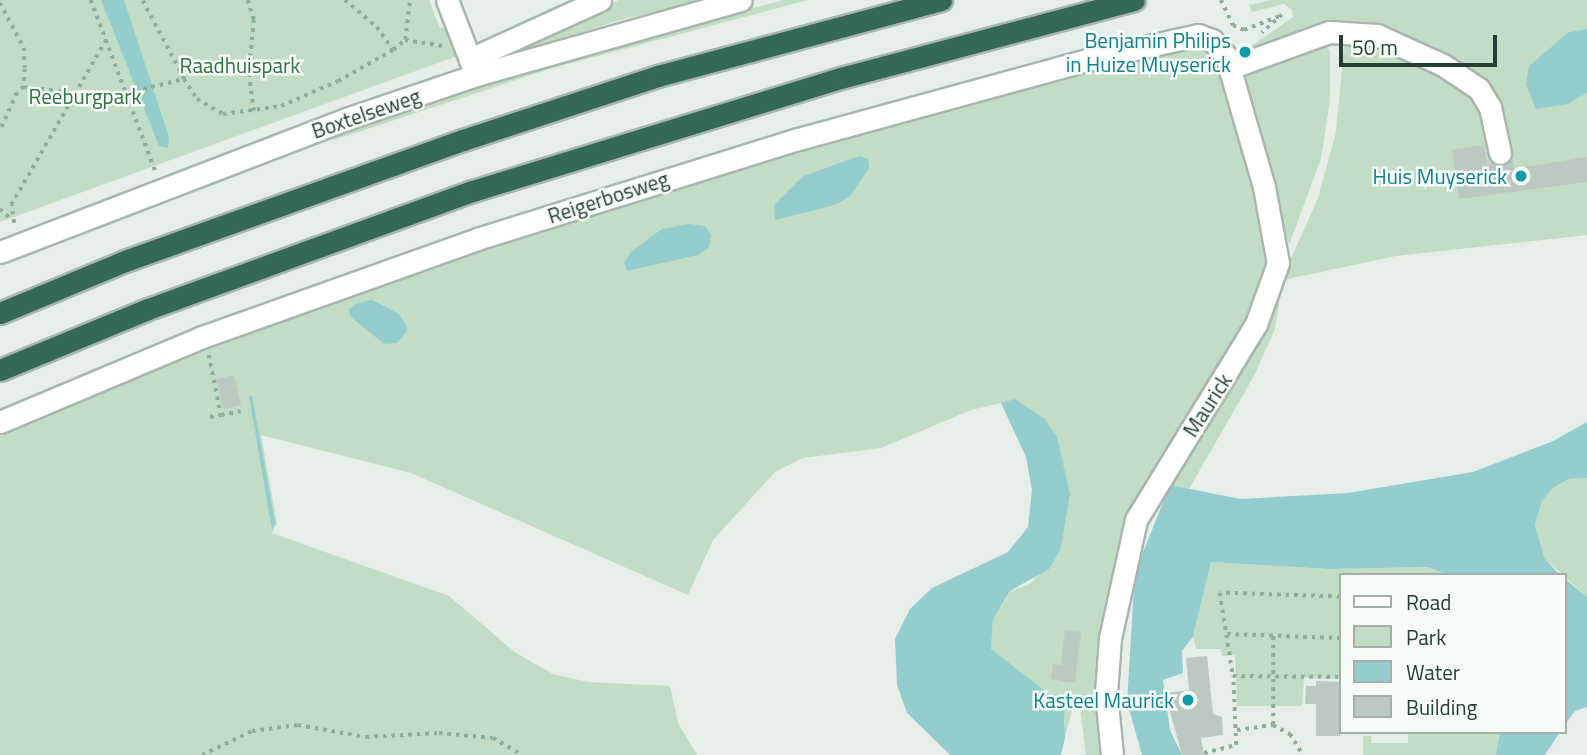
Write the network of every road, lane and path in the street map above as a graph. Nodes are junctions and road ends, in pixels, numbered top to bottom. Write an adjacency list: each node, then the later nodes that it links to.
1 (91, 0): 14 (path)
2 (142, 0): 19 (path)
3 (248, 0): 23 (path)
4 (345, 0): 16 (path)
5 (410, 0): 15 (path)
6 (447, 0): 17 (street)
7 (600, 0): 17 (street, Boxtelseweg)
8 (741, 0): 17 (street, Boxtelseweg)
9 (941, 0): 29 (highway)
10 (1134, 0): 31 (highway)
11 (1221, 0): 13 (path)
12 (0, 3): 20 (path)
13 (1279, 22)
14 (107, 38): 21 (path); 22 (path)
15 (404, 40): 16 (path); 17 (path)
16 (393, 50): 23 (path)
17 (470, 58): 28 (street, Boxtelseweg)
18 (1228, 62): 25 (street); 30 (street, Reigerbosweg); 48 (street, Maurick)
19 (184, 79): 22 (path); 23 (path)
20 (24, 87): 21 (path); 24 (path)
21 (75, 91): 22 (path); 27 (path)
22 (130, 95): 26 (path)
23 (254, 111)
24 (0, 131)
25 (1500, 153)
26 (155, 170)
27 (0, 209)
28 (0, 252)
29 (0, 313)
30 (202, 337): 33 (path); 35 (street, Reigerbosweg)
31 (0, 370)
32 (241, 411): 33 (path)
33 (224, 416): 34 (path)
34 (210, 417)
35 (0, 422)
36 (1338, 597): 37 (path)
37 (1227, 635): 38 (path); 40 (path)
38 (1273, 636): 39 (path); 41 (path)
39 (1338, 638)
40 (1233, 676): 41 (path); 44 (path)
41 (1273, 676): 42 (path); 43 (path)
42 (1338, 677)
43 (1273, 725): 44 (path); 49 (path)
44 (1237, 730): 45 (path)
45 (1203, 754)
46 (202, 755): 47 (path)
47 (522, 755)
48 (1112, 755)
49 (1303, 755)

